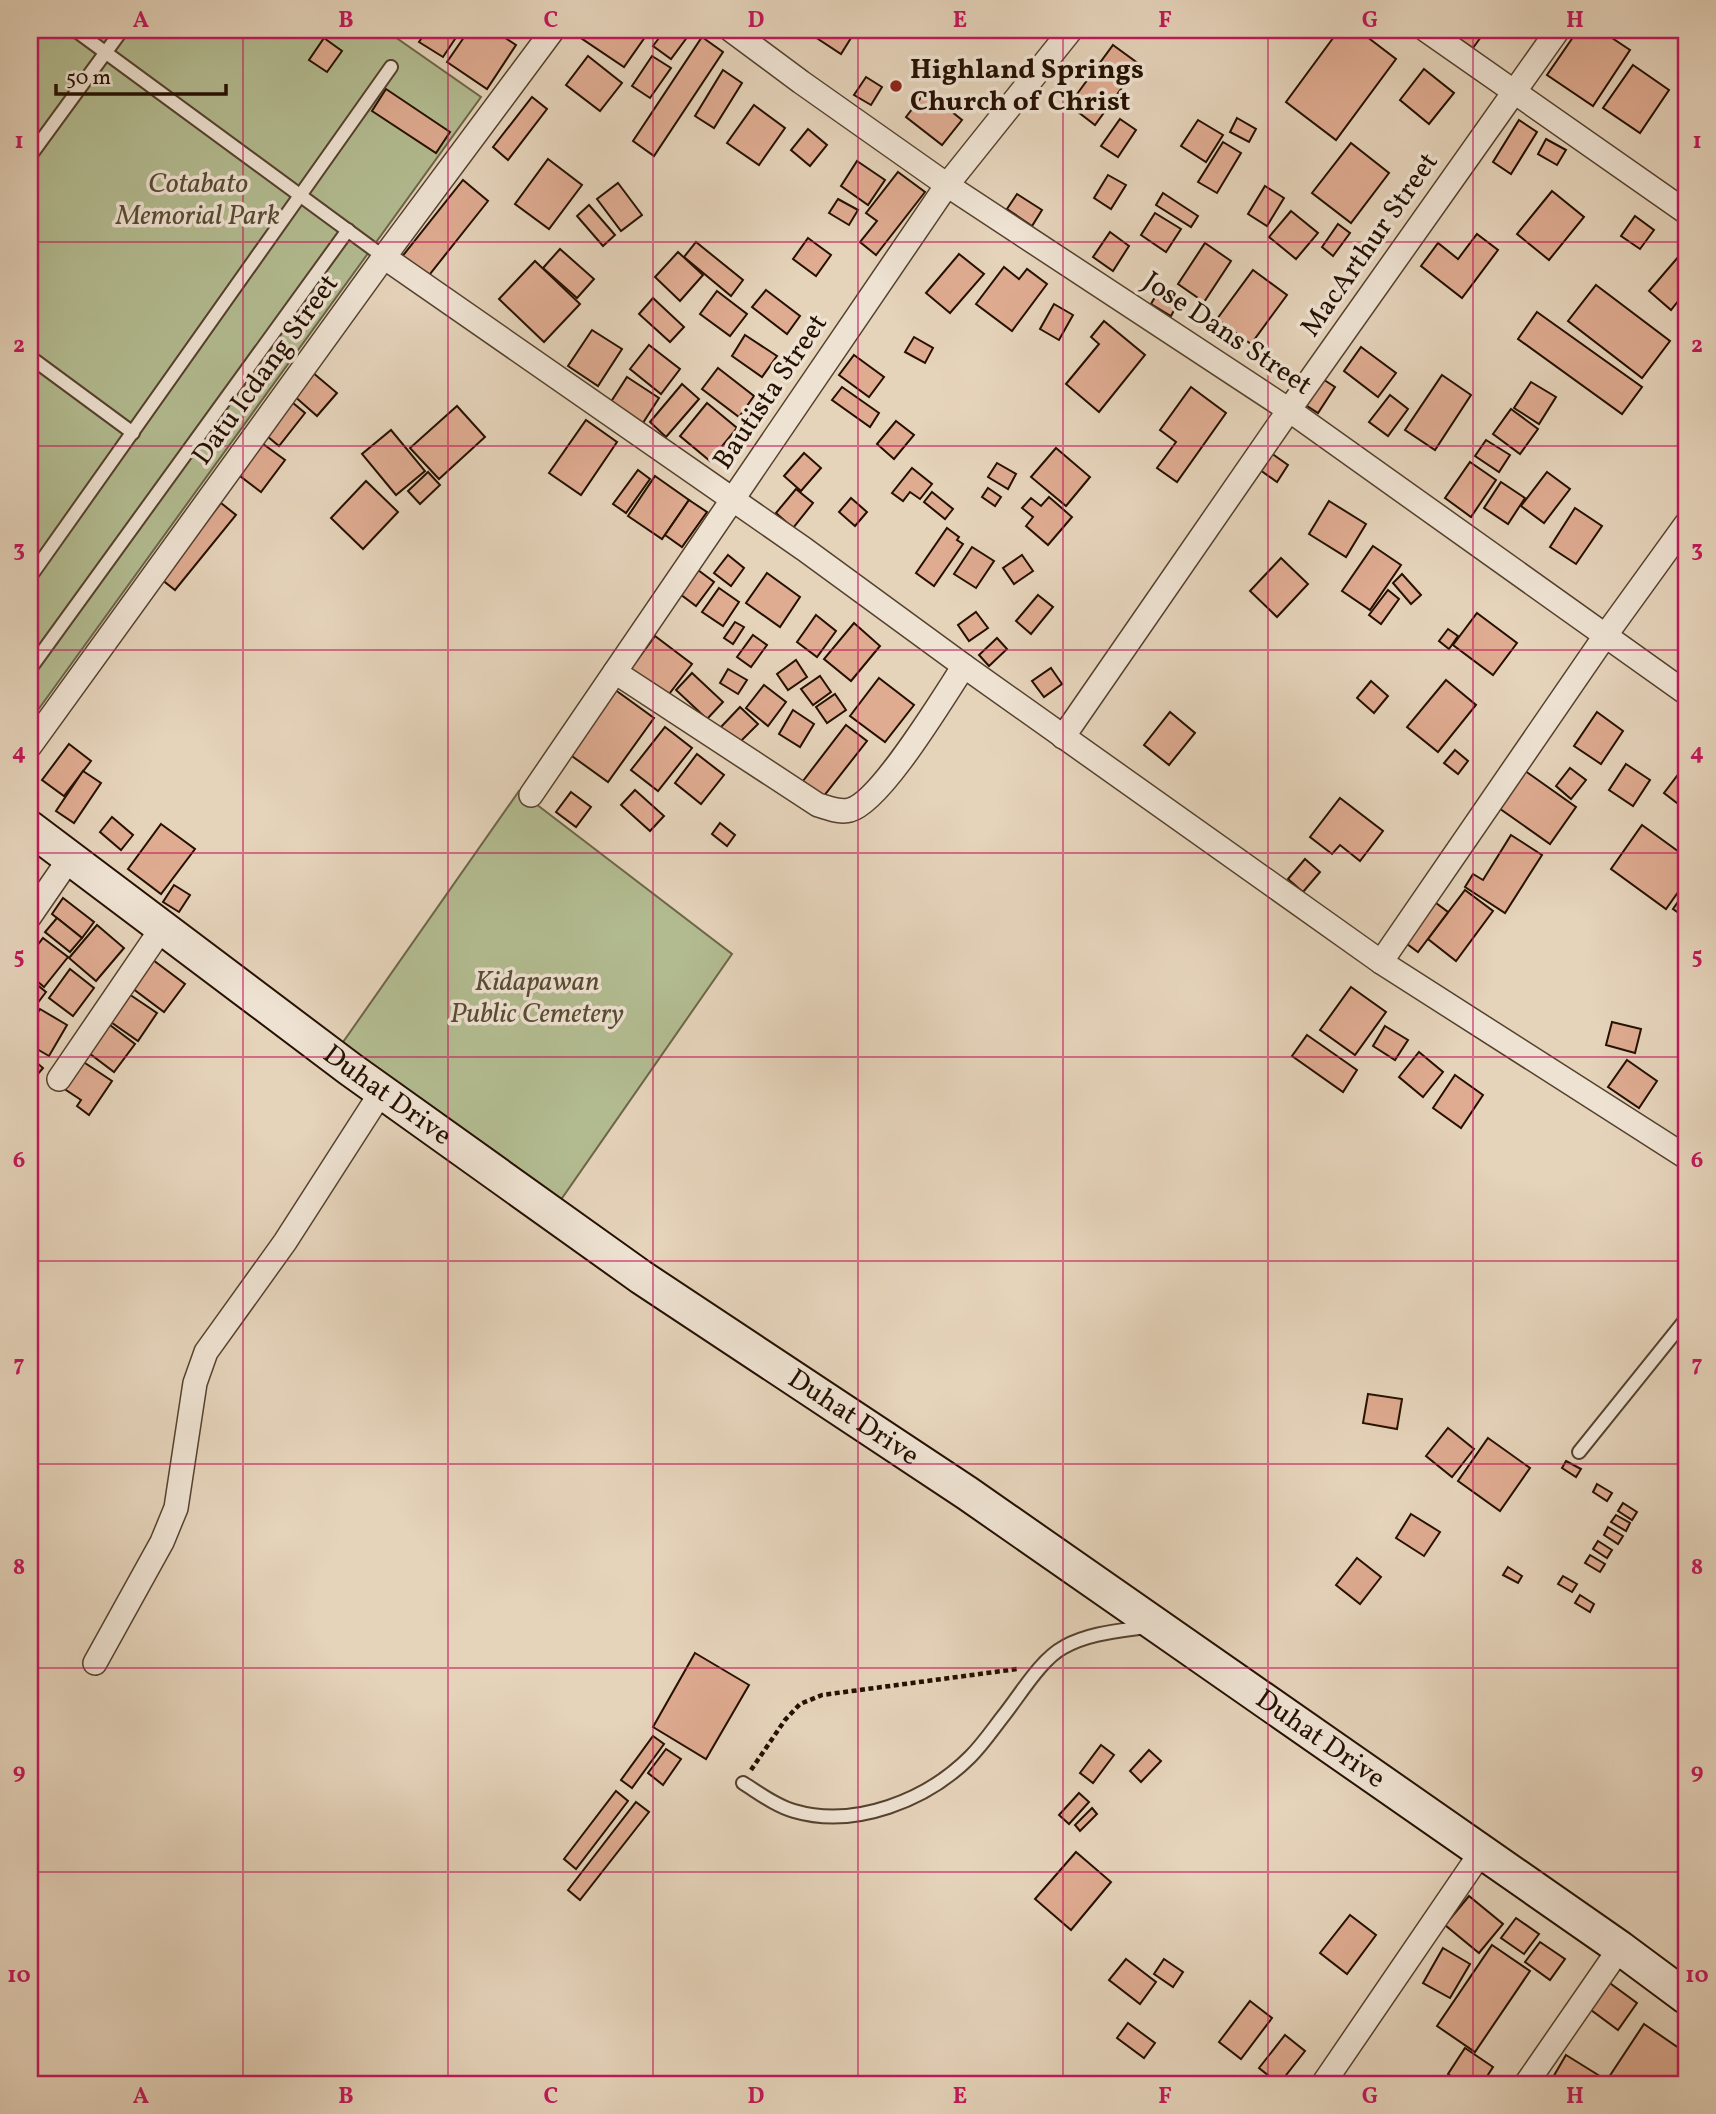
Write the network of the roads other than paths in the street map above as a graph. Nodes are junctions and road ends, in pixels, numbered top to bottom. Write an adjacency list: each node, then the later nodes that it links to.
1 (75, 30): 8 (lane)
2 (122, 30): 8 (lane)
3 (732, 30): 12 (street, Jose Dans Street)
4 (1071, 30): 12 (street, Bautista Street)
5 (1426, 30): 10 (street)
6 (1558, 30): 10 (street, MacArthur Street)
7 (545, 32): 16 (street, Datu Icdang Street)
8 (106, 52): 11 (lane); 13 (lane)
9 (391, 67): 13 (lane)
10 (1515, 92): 14 (street); 18 (street, MacArthur Street)
11 (30, 156)
12 (947, 185): 18 (street, Jose Dans Street); 20 (street, Bautista Street)
13 (300, 194): 15 (lane); 19 (lane)
14 (1686, 212)
15 (348, 230): 16 (lane); 25 (lane)
16 (384, 257): 20 (street); 29 (street, Datu Icdang Street)
17 (30, 357): 19 (lane)
18 (1289, 410): 23 (street, Jose Dans Street); 28 (street, MacArthur Street)
19 (133, 433): 22 (lane)
20 (733, 501): 24 (street); 26 (street, Bautista Street)
21 (1686, 524): 23 (street)
22 (30, 577)
23 (1605, 636): 27 (street, Jose Dans Street); 35 (street)
24 (964, 666): 26 (street); 28 (street)
25 (30, 668)
26 (615, 672): 30 (street, Bautista Street)
27 (1686, 693)
28 (1063, 737): 35 (street)
29 (30, 746)
30 (531, 795)
31 (30, 828): 32 (street, Duhat Drive)
32 (70, 858): 33 (street); 34 (street, Duhat Drive)
33 (30, 916)
34 (162, 928): 36 (street); 37 (street, Duhat Drive)
35 (1381, 962): 38 (street)
36 (59, 1079)
37 (382, 1091): 41 (street, Duhat Drive); 42 (street)
38 (1686, 1157)
39 (1686, 1319): 40 (lane)
40 (1579, 1452)
41 (1157, 1625): 43 (lane); 44 (street, Duhat Drive)
42 (96, 1663)
43 (743, 1783)
44 (1482, 1851): 45 (street, Duhat Drive); 47 (street)
45 (1620, 1948): 46 (street, Duhat Drive); 48 (street)
46 (1686, 1997)
47 (1323, 2084)
48 (1526, 2084)

